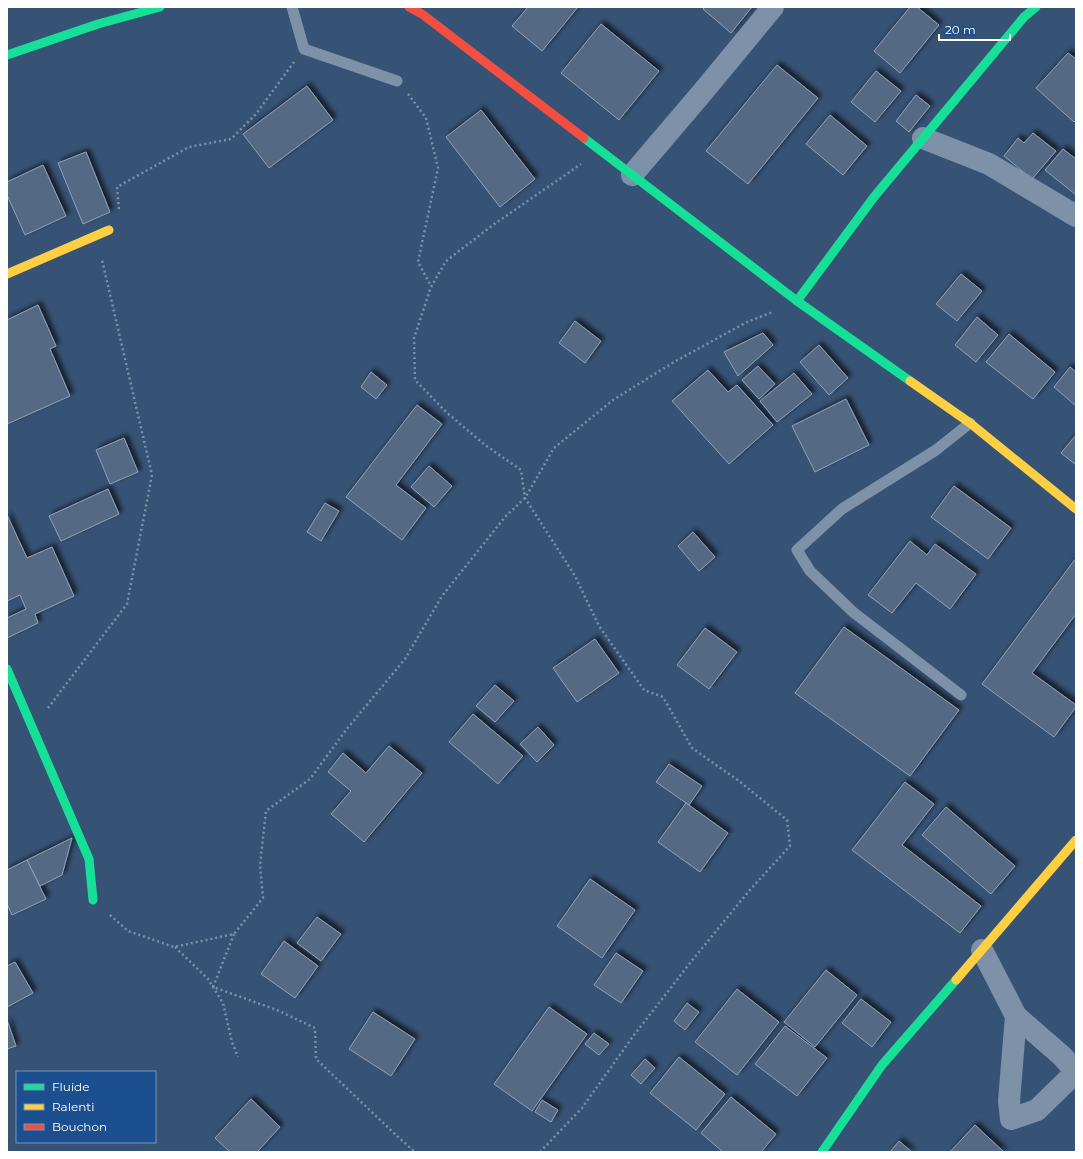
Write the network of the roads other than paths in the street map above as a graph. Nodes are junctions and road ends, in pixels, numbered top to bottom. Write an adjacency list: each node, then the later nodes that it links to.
1 (160, 7): 6 (street)
2 (292, 7): 7 (lane)
3 (409, 7): 9 (street)
4 (772, 7): 9 (street)
5 (1036, 7): 8 (street)
6 (7, 55)
7 (397, 81)
8 (923, 138): 10 (street); 13 (street)
9 (632, 175): 13 (street)
10 (1076, 216)
11 (109, 230): 12 (street)
12 (7, 274)
13 (797, 301): 14 (street)
14 (970, 423): 15 (street); 17 (lane)
15 (1076, 509)
16 (7, 669): 19 (street)
17 (960, 695)
18 (1076, 840): 20 (street)
19 (93, 900)
20 (982, 950): 21 (street); 23 (street)
21 (1016, 1016): 22 (street); 22 (street)
22 (1076, 1072)
23 (822, 1152)

